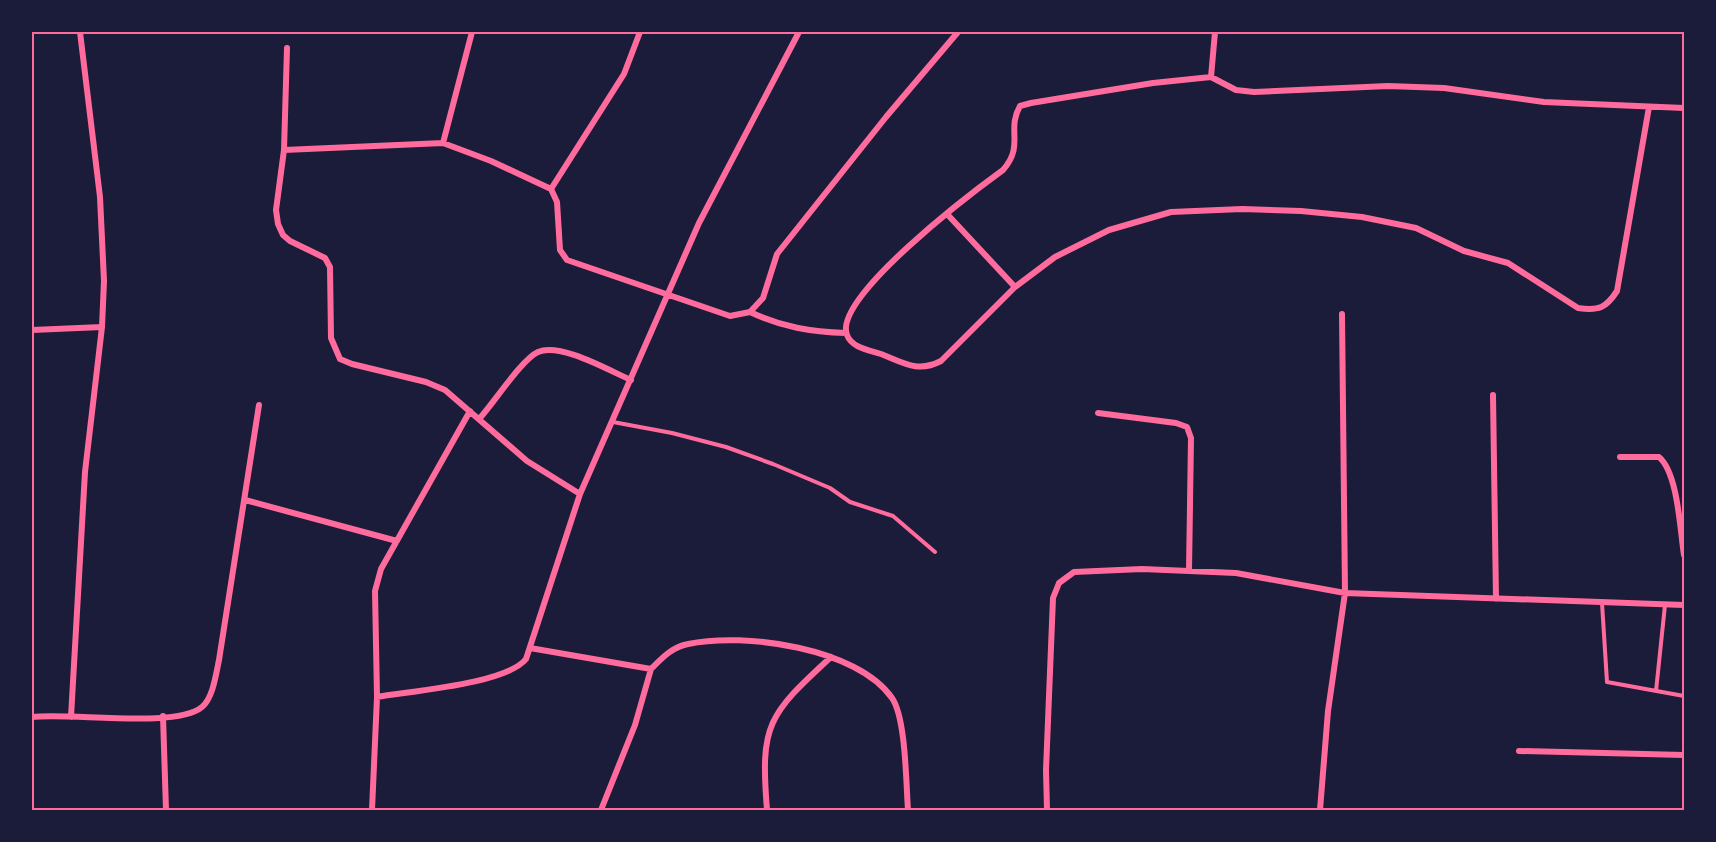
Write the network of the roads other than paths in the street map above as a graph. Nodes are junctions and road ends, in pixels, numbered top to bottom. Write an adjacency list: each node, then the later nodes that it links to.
1 (80, 32): 19 (street)
2 (472, 32): 11 (street)
3 (640, 32): 13 (street)
4 (798, 32): 16 (street)
5 (958, 32): 17 (street)
6 (1215, 32): 8 (street)
7 (287, 48): 12 (street)
8 (1211, 77): 9 (street); 14 (street)
9 (1649, 107): 10 (street); 15 (street)
10 (1684, 108)
11 (442, 143): 12 (street); 13 (street)
12 (285, 150): 25 (street)
13 (551, 189): 16 (street)
14 (947, 214): 15 (street); 21 (street)
15 (1015, 287): 21 (street)
16 (668, 294): 17 (street); 22 (street)
17 (750, 312): 21 (street)
18 (1342, 314): 36 (street)
19 (102, 327): 20 (street); 49 (street)
20 (32, 330)
21 (846, 333)
22 (631, 380): 27 (street); 28 (street)
23 (1493, 395): 37 (street)
24 (259, 405): 31 (street)
25 (470, 411): 27 (street); 32 (street)
26 (1098, 413): 35 (street)
27 (479, 419): 30 (street)
28 (613, 422): 30 (street); 33 (lane)
29 (1620, 457): 34 (street)
30 (580, 494): 41 (street)
31 (245, 500): 32 (street); 47 (street)
32 (397, 541): 46 (street)
33 (935, 552)
34 (1684, 555)
35 (1189, 571): 36 (street); 57 (street)
36 (1345, 593): 37 (street); 58 (street)
37 (1496, 599): 38 (street)
38 (1602, 603): 39 (street); 44 (lane)
39 (1665, 605): 40 (street); 44 (lane)
40 (1684, 605)
41 (530, 648): 43 (street); 46 (street)
42 (831, 657): 43 (street); 55 (street); 56 (street)
43 (651, 669): 54 (street)
44 (1656, 691): 45 (lane)
45 (1684, 696)
46 (377, 697): 53 (street)
47 (163, 716): 49 (street); 52 (street)
48 (32, 717): 49 (street)
49 (71, 717)
50 (1518, 751): 51 (street)
51 (1684, 755)
52 (166, 810)
53 (372, 810)
54 (601, 810)
55 (766, 810)
56 (908, 810)
57 (1047, 810)
58 (1320, 810)

